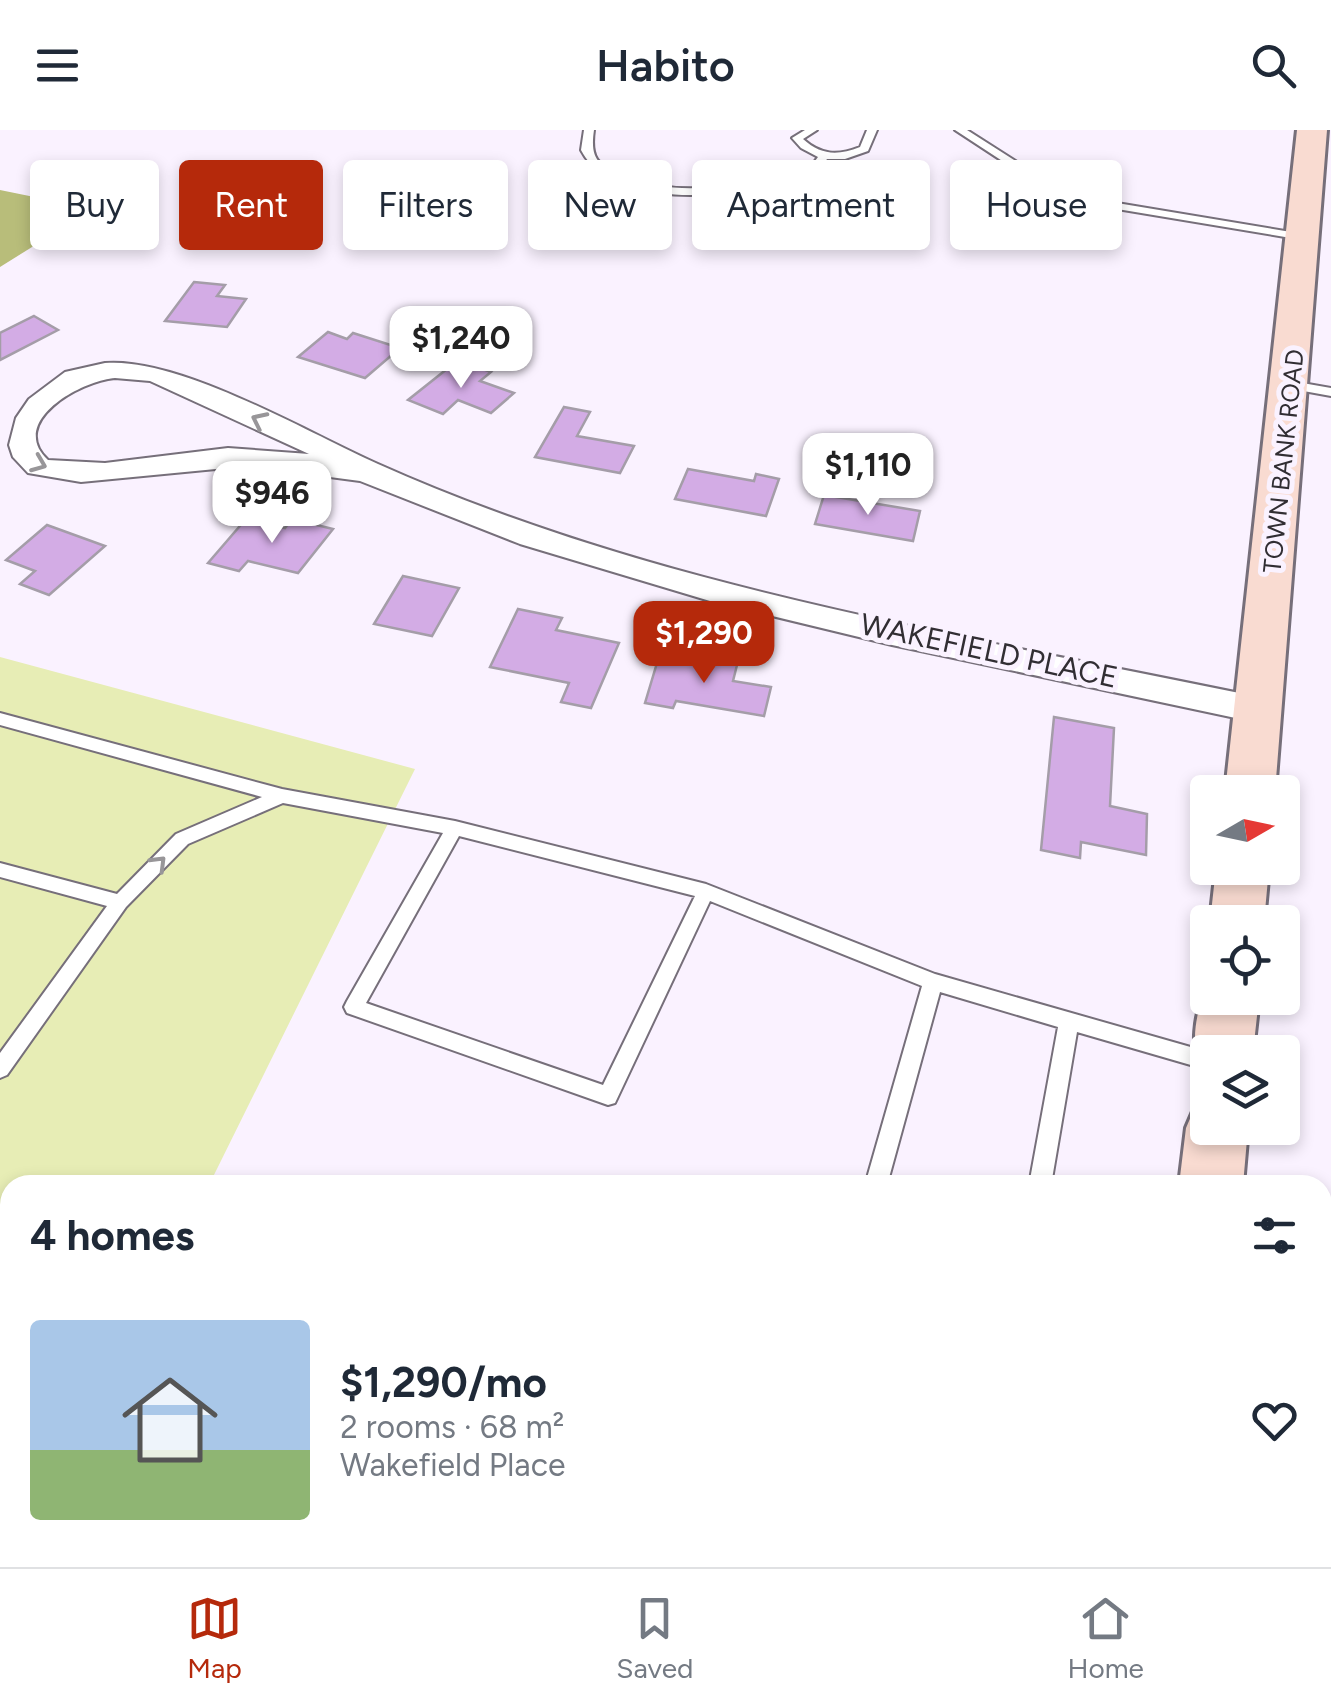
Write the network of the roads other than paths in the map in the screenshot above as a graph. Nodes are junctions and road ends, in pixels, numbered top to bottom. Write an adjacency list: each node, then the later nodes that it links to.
1 (589, 130): 6 (lane)
2 (812, 130): 6 (lane)
3 (872, 130): 6 (lane)
4 (960, 130): 7 (lane)
5 (1312, 130): 7 (street, TOWN BANK ROAD)
6 (824, 156)
7 (1304, 238): 8 (street, TOWN BANK ROAD)
8 (1291, 385): 9 (lane); 11 (street, TOWN BANK ROAD)
9 (1331, 392)
10 (378, 476): 10 (street, WAKEFIELD PLACE, one-way to 10); 11 (street, WAKEFIELD PLACE)
11 (1258, 710): 14 (street, TOWN BANK ROAD)
12 (8, 721): 13 (lane); 15 (lane)
13 (0, 735)
14 (1252, 775)
15 (282, 796): 16 (lane); 19 (lane, one-way to 15)
16 (454, 828): 18 (lane); 18 (lane)
17 (0, 870): 19 (lane)
18 (706, 891): 20 (lane)
19 (120, 902): 23 (lane)
20 (933, 982): 21 (lane); 25 (lane)
21 (1069, 1021): 22 (lane); 26 (lane)
22 (1190, 1055)
23 (0, 1069)
24 (1215, 1145): 27 (street)
25 (879, 1175)
26 (1042, 1175)
27 (1212, 1175)

